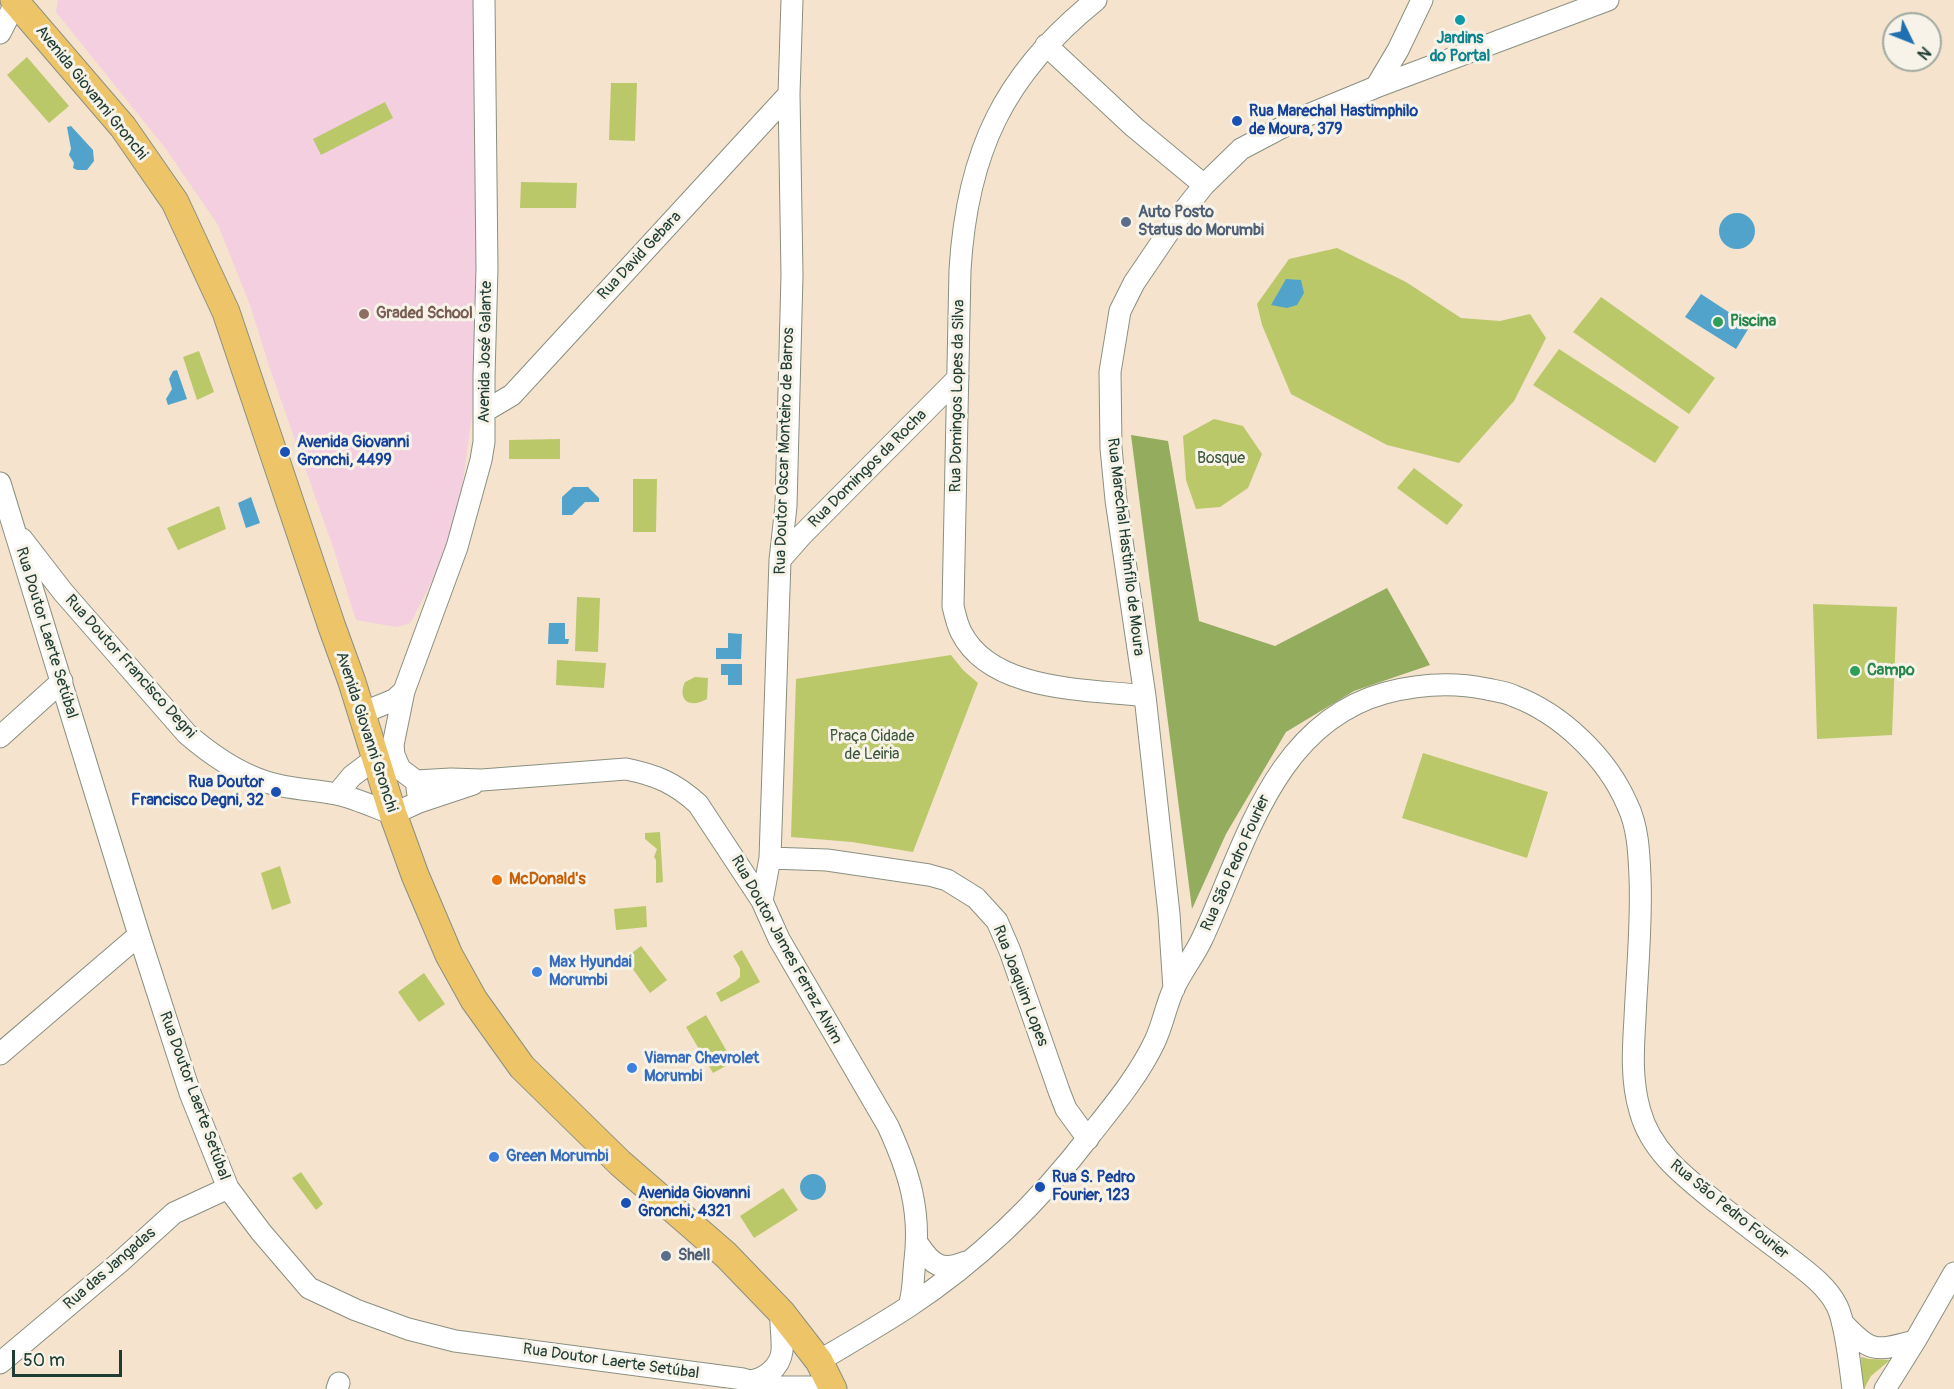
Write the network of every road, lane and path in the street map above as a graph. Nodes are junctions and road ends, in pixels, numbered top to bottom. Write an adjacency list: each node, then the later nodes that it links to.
1 (484, 0): 13 (street, Avenida José Galante)
2 (792, 0): 10 (street, Rua Doutor Oscar Monteiro de Barros)
3 (1096, 0): 8 (street, Rua Domingos Lopes da Silva)
4 (1422, 0): 9 (street)
5 (1608, 0): 9 (street, Rua Marechal Hastinfilo de Moura)
6 (15, 1): 7 (street); 20 (main road, Avenida Giovanni Gronchi)
7 (0, 33)
8 (1046, 45): 11 (street); 12 (street, Rua Domingos Lopes da Silva)
9 (1376, 87): 11 (street, Rua Marechal Hastinfilo de Moura)
10 (789, 94): 13 (street, Rua David Gebara); 16 (street, Rua Doutor Oscar Monteiro de Barros)
11 (1204, 185): 19 (street, Rua Marechal Hastinfilo de Moura)
12 (958, 378): 16 (street, Rua Domingos da Rocha); 19 (street, Rua Domingos Lopes da Silva)
13 (485, 411): 18 (street, Avenida José Galante)
14 (0, 483): 15 (street, Rua Doutor Laerte Setúbal)
15 (7, 527): 17 (street, Rua Doutor Laerte Setúbal); 25 (street, Rua Doutor Francisco Degni)
16 (780, 560): 28 (street, Rua Doutor Oscar Monteiro de Barros)
17 (62, 681): 21 (street); 32 (street, Rua Doutor Laerte Setúbal)
18 (404, 691): 20 (street); 24 (street, Avenida José Galante)
19 (1145, 696): 30 (street, Rua Marechal Hastinfilo de Moura)
20 (362, 713): 22 (main road, Avenida Giovanni Gronchi)
21 (0, 736)
22 (376, 758): 25 (street); 27 (main road, Avenida Giovanni Gronchi)
23 (482, 780): 24 (street, Rua Doutor James Ferraz Alvim); 26 (street, Rua Doutor James Ferraz Alvim); 29 (street, Rua Doutor James Ferraz Alvim)
24 (416, 781): 26 (street)
25 (337, 794): 27 (street, Rua Doutor Francisco Degni)
26 (419, 802): 27 (street)
27 (393, 814): 41 (main road, Avenida Giovanni Gronchi)
28 (770, 858): 29 (street, Rua Doutor Oscar Monteiro de Barros); 35 (street, Rua Joaquim Lopes)
29 (762, 901): 37 (street, Rua Doutor James Ferraz Alvim)
30 (1169, 914): 31 (street); 33 (street, Rua Marechal Hastinfilo de Moura)
31 (1208, 925): 33 (street, Rua São Pedro Fourier); 42 (street, Rua São Pedro Fourier)
32 (139, 935): 34 (street); 36 (street, Rua Doutor Laerte Setúbal)
33 (1174, 989): 35 (street, Rua São Pedro Fourier)
34 (0, 1054)
35 (1088, 1139): 38 (street, Rua São Pedro Fourier)
36 (228, 1188): 45 (street, Rua das Jangadas); 46 (street, Rua Doutor Laerte Setúbal)
37 (918, 1244): 38 (street); 40 (street, Rua Doutor James Ferraz Alvim)
38 (971, 1260): 40 (street, Rua São Pedro Fourier)
39 (1954, 1273): 43 (street)
40 (909, 1306): 44 (street, Rua São Pedro Fourier)
41 (781, 1312): 44 (main road, Avenida Giovanni Gronchi); 46 (street)
42 (1842, 1322): 43 (street, Rua São Pedro Fourier); 49 (street, Rua São Pedro Fourier)
43 (1916, 1341): 50 (street)
44 (819, 1361): 48 (main road, Avenida Giovanni Gronchi)
45 (0, 1363)
46 (746, 1380): 47 (street, Rua Doutor Laerte Setúbal)
47 (822, 1389)
48 (833, 1389)
49 (1853, 1389)
50 (1885, 1389)

